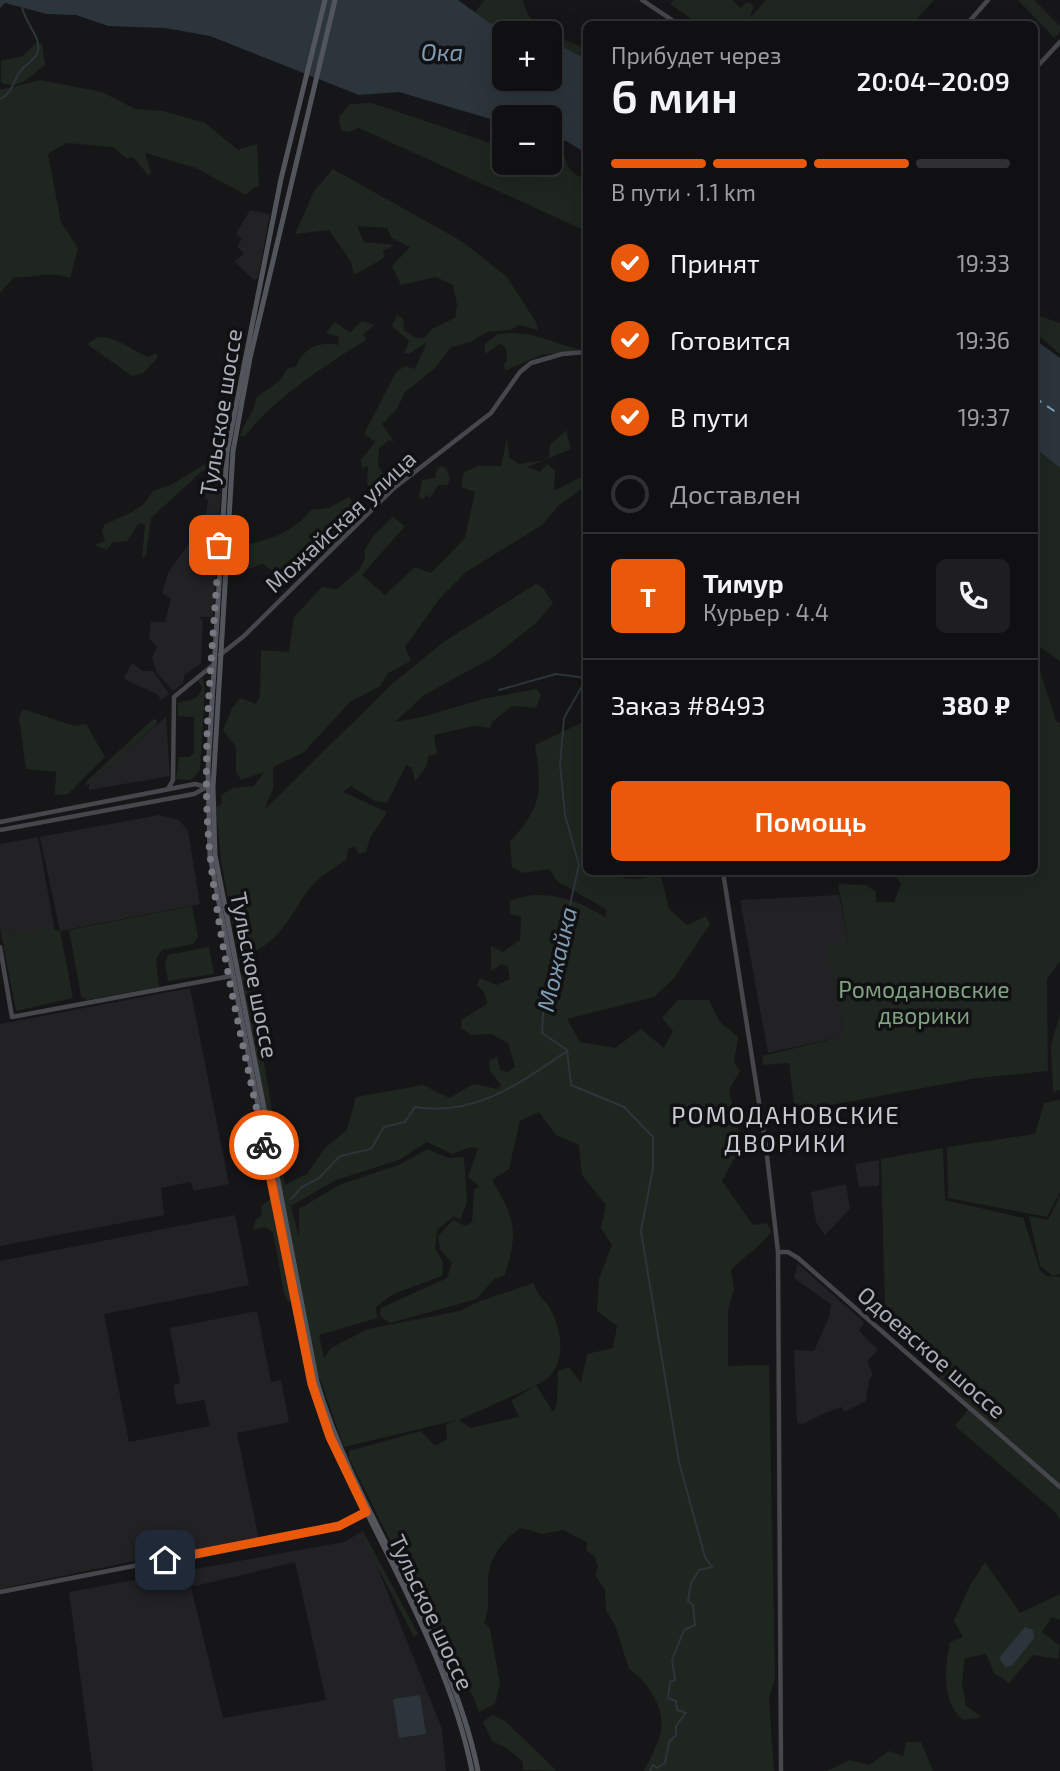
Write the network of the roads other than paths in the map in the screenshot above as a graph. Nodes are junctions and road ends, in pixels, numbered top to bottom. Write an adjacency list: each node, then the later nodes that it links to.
1 (325, 0): 13 (main road, Тульское шоссе)
2 (335, 0): 10 (main road, Тульское шоссе)
3 (642, 0): 5 (street)
4 (988, 0): 6 (street)
5 (674, 21)
6 (970, 21)
7 (1060, 42): 8 (street)
8 (1038, 66)
9 (583, 352): 11 (street, Можайская улица)
10 (219, 640): 11 (street); 12 (main road, Тульское шоссе)
11 (232, 646): 12 (street, Можайская улица)
12 (219, 655): 18 (main road, Тульское шоссе)
13 (213, 665): 14 (street); 15 (main road, Тульское шоссе)
14 (200, 675): 15 (street); 20 (street)
15 (212, 680): 16 (main road, Тульское шоссе)
16 (208, 770): 17 (street); 18 (main road, Тульское шоссе)
17 (195, 784): 18 (street); 19 (street)
18 (210, 787): 21 (street); 23 (main road, Тульское шоссе); 31 (main road, Тульское шоссе)
19 (177, 788): 20 (street); 22 (street)
20 (167, 790): 24 (street)
21 (195, 793): 22 (street); 23 (street)
22 (179, 796): 25 (street)
23 (208, 804): 28 (main road, Тульское шоссе)
24 (0, 822)
25 (0, 830)
26 (723, 875): 29 (street)
27 (0, 947): 28 (street)
28 (231, 976): 31 (main road, Тульское шоссе)
29 (778, 1252): 30 (street, Одоевское шоссе); 35 (street)
30 (1060, 1488)
31 (368, 1511): 32 (street); 33 (main road, Тульское шоссе); 34 (main road, Тульское шоссе)
32 (0, 1592)
33 (472, 1771)
34 (478, 1771)
35 (781, 1771)

